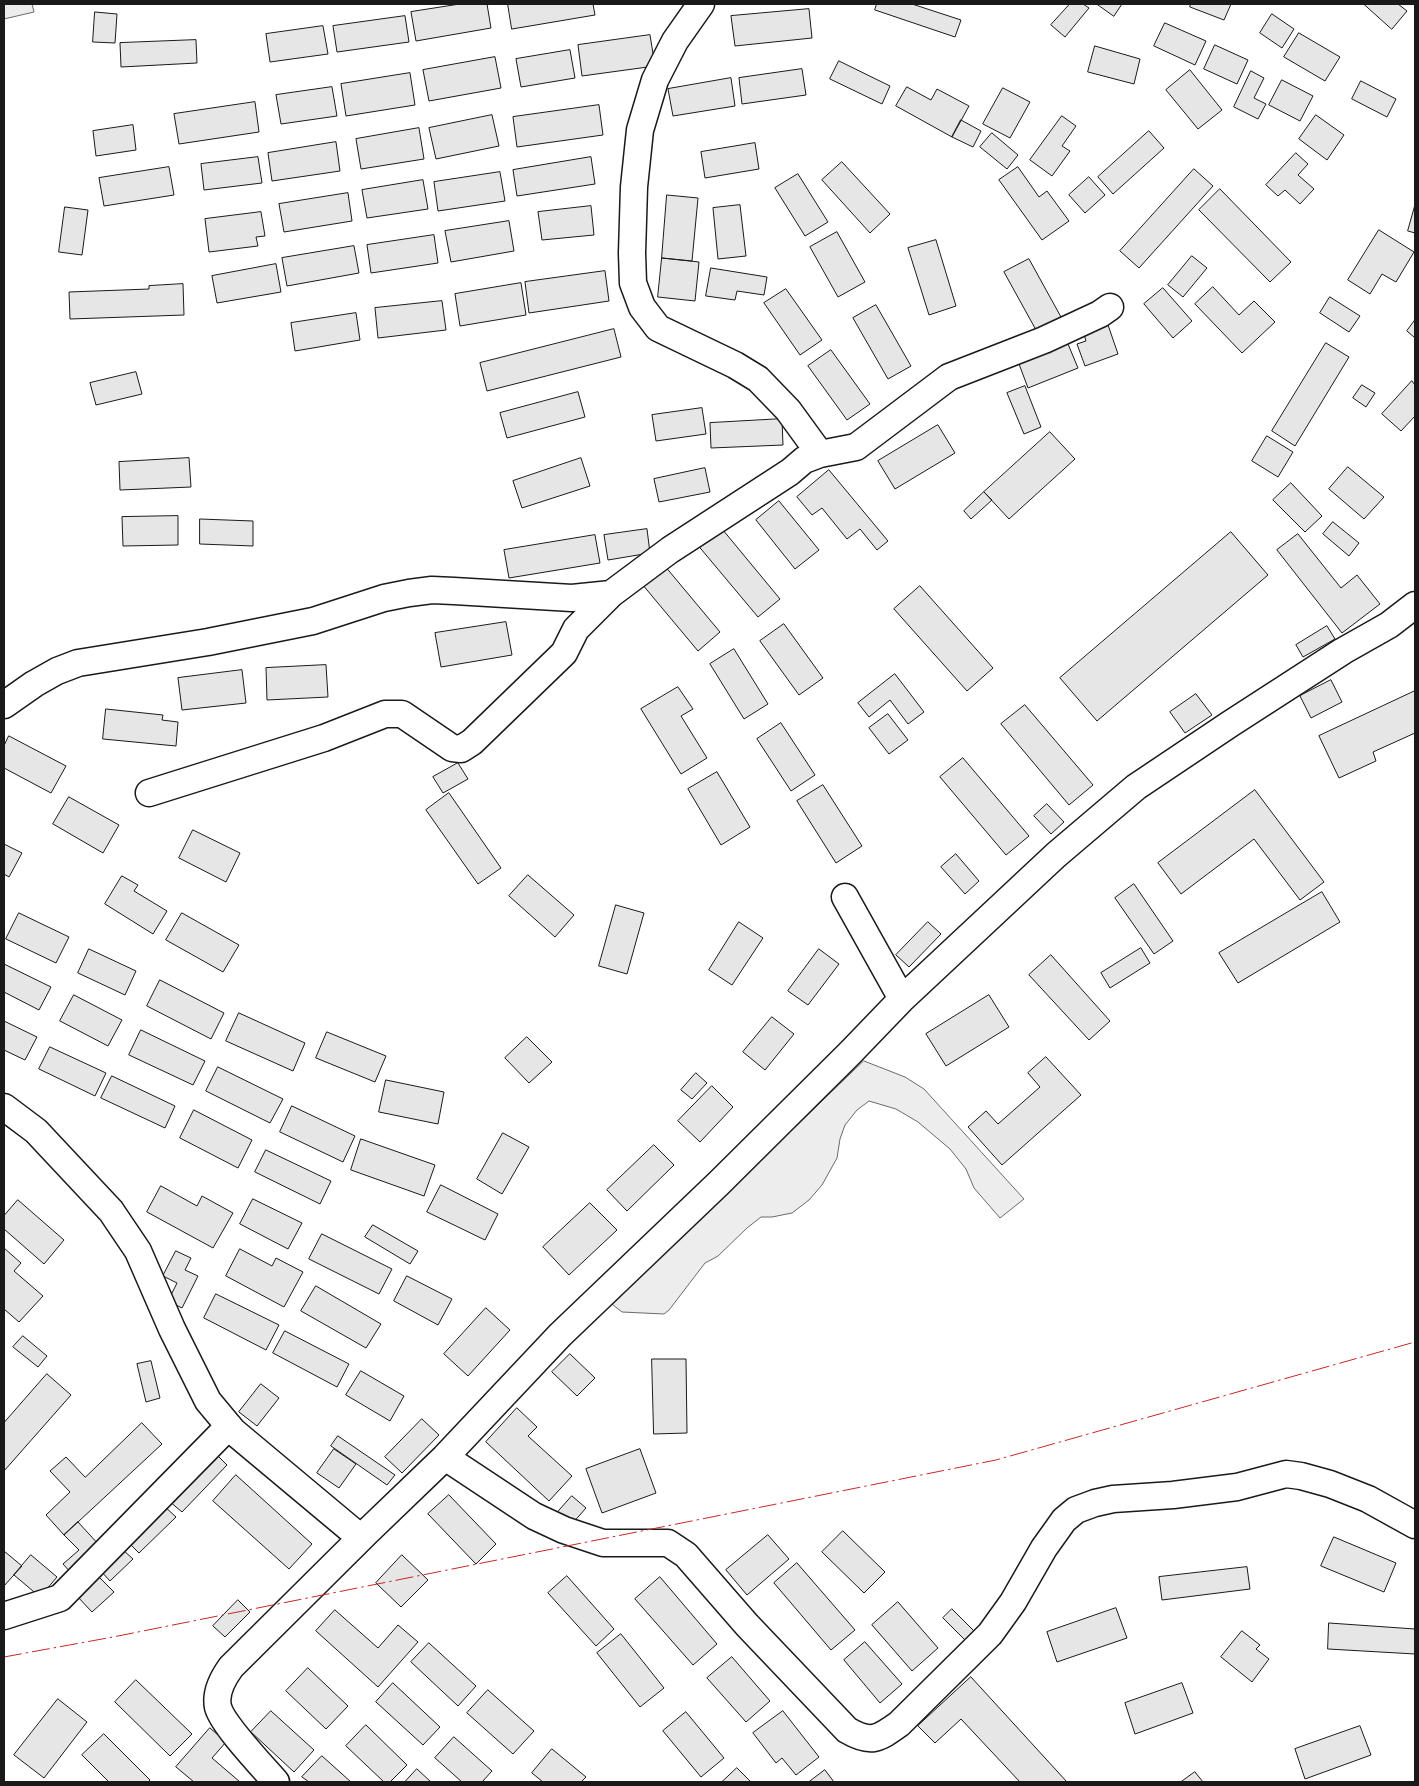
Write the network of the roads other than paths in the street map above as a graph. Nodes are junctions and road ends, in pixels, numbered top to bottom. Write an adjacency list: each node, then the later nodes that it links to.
1 (701, 4): 3 (street)
2 (1110, 307): 3 (street)
3 (820, 454): 4 (street)
4 (611, 594): 6 (street); 7 (street)
5 (1415, 605): 9 (street)
6 (4, 705)
7 (149, 792)
8 (845, 897): 9 (street)
9 (902, 999): 12 (street)
10 (4, 1107): 11 (street)
11 (229, 1426): 14 (street); 15 (street)
12 (445, 1457): 13 (street); 14 (street)
13 (1415, 1525)
14 (360, 1538): 16 (street)
15 (4, 1616)
16 (276, 1782)

